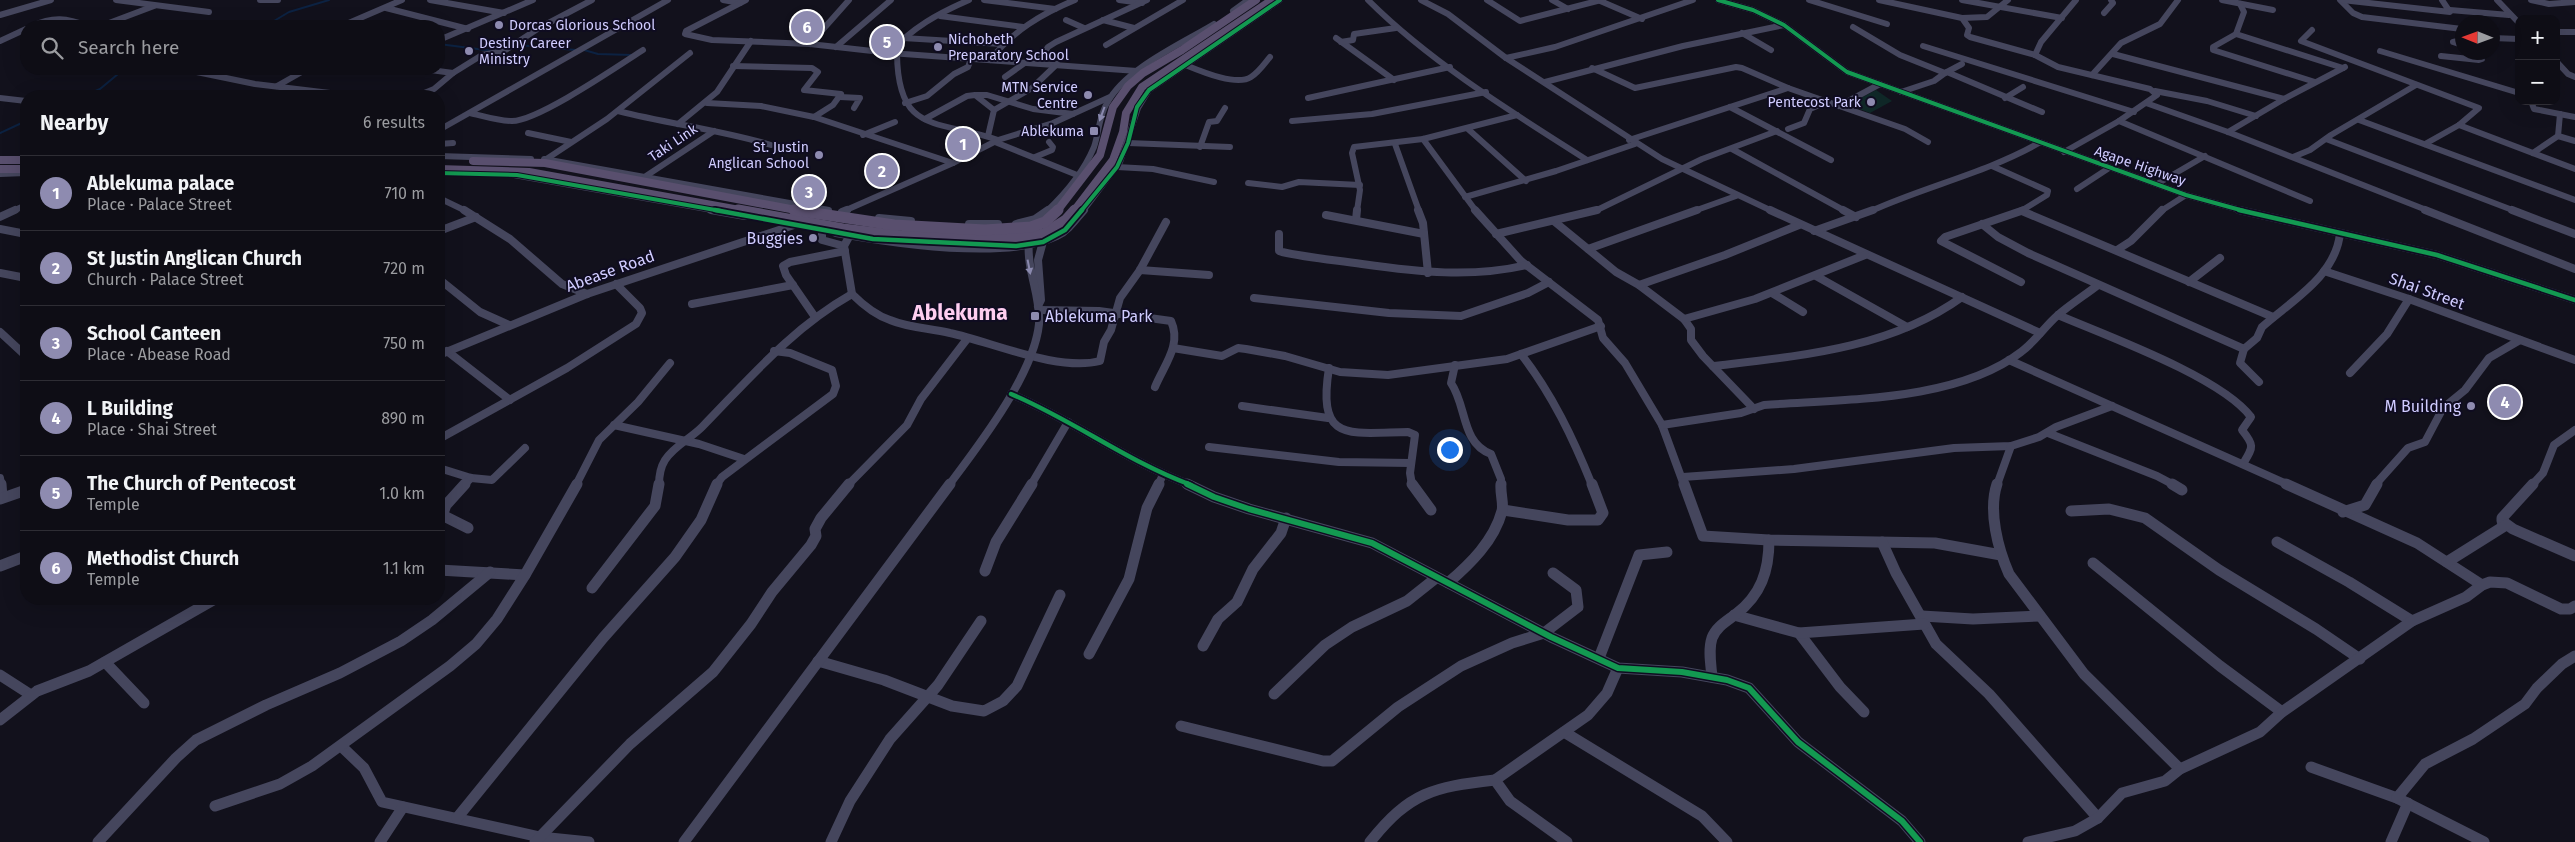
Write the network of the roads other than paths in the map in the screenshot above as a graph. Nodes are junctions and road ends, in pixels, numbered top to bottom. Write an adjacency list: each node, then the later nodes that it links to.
1 (51, 0): 59 (street)
2 (116, 0): 48 (street)
3 (260, 0): 4 (street)
4 (278, 0)
5 (402, 0): 51 (street)
6 (430, 0): 46 (street)
7 (460, 0): 46 (street)
8 (533, 0): 58 (street)
9 (592, 0): 129 (street)
10 (668, 0): 172 (street)
11 (723, 0): 43 (street)
12 (849, 0): 97 (street)
13 (891, 0): 101 (street)
14 (969, 0): 61 (street)
15 (984, 0): 52 (street)
16 (1075, 0): 52 (street)
17 (1119, 0): 44 (street)
18 (1184, 0): 80 (street)
19 (1248, 0): 123 (street)
20 (1256, 0): 123 (main road)
21 (1272, 0): 73 (main road)
22 (1280, 0): 73 (street)
23 (1368, 0): 81 (street)
24 (1421, 0): 112 (street)
25 (1487, 0): 53 (street)
26 (1552, 0): 53 (street)
27 (1599, 0): 53 (street); 64 (street)
28 (1694, 0): 64 (street)
29 (1718, 0): 76 (street, Agape Highway)
30 (1809, 0): 75 (street)
31 (1881, 0): 62 (street)
32 (1962, 0): 50 (street)
33 (2008, 0): 50 (street)
34 (2076, 0): 63 (street)
35 (2111, 0): 57 (street)
36 (2178, 0): 107 (street)
37 (2222, 0): 47 (street)
38 (2341, 0): 49 (street); 82 (street)
39 (2386, 0): 49 (street)
40 (2442, 0): 55 (street)
41 (2497, 0): 60 (street)
42 (2530, 0): 45 (street)
43 (743, 1): 96 (street)
44 (1145, 1): 71 (street)
45 (2575, 2)
46 (454, 3): 58 (street)
47 (2240, 4): 54 (street); 89 (street)
48 (154, 5): 56 (street); 67 (street)
49 (2390, 6): 55 (street)
50 (2000, 7): 62 (street); 63 (street)
51 (386, 8): 68 (street); 69 (street)
52 (1054, 9): 77 (street)
53 (1568, 9)
54 (2273, 10)
55 (2450, 10): 60 (street)
56 (209, 12)
57 (2104, 12)
58 (504, 13): 83 (street)
59 (0, 15)
60 (2509, 15): 72 (street)
61 (940, 16): 77 (street); 91 (street)
62 (1962, 18): 108 (street)
63 (2062, 18): 108 (street)
64 (1642, 19): 112 (street)
65 (44, 20): 66 (street)
66 (70, 20)
67 (120, 20)
68 (356, 20)
69 (433, 20)
70 (1066, 20): 79 (street)
71 (1102, 20): 79 (street); 80 (street)
72 (2515, 20)
73 (1246, 21): 119 (street); 180 (main road)
74 (445, 23): 83 (street)
75 (1887, 24)
76 (1784, 25): 88 (street); 139 (street, Agape Highway)
77 (1023, 27): 98 (street)
78 (1853, 27): 130 (street)
79 (1084, 28): 116 (street)
80 (1134, 28): 99 (street)
81 (1396, 28): 94 (street); 124 (street)
82 (2455, 28)
83 (468, 29): 90 (street)
84 (2312, 30): 117 (street)
85 (20, 32): 95 (street)
86 (2560, 32): 87 (street)
87 (2575, 32)
88 (1742, 33): 103 (street); 125 (street)
89 (2236, 34): 126 (street); 138 (street)
90 (445, 38)
91 (902, 38): 98 (street); 106 (street)
92 (2500, 38): 93 (street)
93 (2515, 39)
94 (1338, 40): 136 (street)
95 (0, 41)
96 (751, 42): 97 (street); 122 (street)
97 (810, 44): 101 (street)
98 (1002, 44): 114 (street)
99 (1106, 46)
100 (1924, 46): 171 (street)
101 (836, 47): 106 (street)
102 (643, 50): 172 (street)
103 (1771, 50)
104 (2380, 51): 149 (street)
105 (690, 53): 169 (street)
106 (893, 54): 113 (street); 161 (street)
107 (2113, 54): 133 (street); 157 (street)
108 (2035, 55): 133 (street)
109 (2441, 56): 111 (street)
110 (1270, 57): 119 (street)
111 (2455, 57)
112 (1506, 58): 137 (street)
113 (971, 59): 114 (street); 161 (street)
114 (990, 60): 115 (street)
115 (1026, 62): 116 (street); 134 (street)
116 (1038, 62): 118 (street)
117 (2354, 62): 126 (street); 140 (street)
118 (1057, 64): 127 (street); 158 (street)
119 (1183, 64): 180 (street)
120 (1962, 64): 130 (street)
121 (2560, 65): 135 (street)
122 (733, 66): 151 (street); 160 (street)
123 (1150, 66): 127 (street); 226 (main road)
124 (1450, 67): 136 (street); 147 (street)
125 (1592, 68): 137 (street); 142 (street)
126 (2343, 68): 138 (street)
127 (1138, 71): 152 (street)
128 (445, 72): 129 (street)
129 (453, 73): 145 (street)
130 (1946, 73): 148 (street); 155 (street)
131 (215, 75): 141 (street)
132 (296, 75): 141 (street)
133 (2092, 75): 146 (street)
134 (1005, 77)
135 (2575, 77)
136 (1394, 80): 154 (street)
137 (1545, 82): 203 (street)
138 (2315, 82): 157 (street)
139 (1880, 84): 148 (street, Agape Highway); 164 (street)
140 (2416, 85): 181 (street); 186 (street)
141 (277, 86): 144 (street)
142 (1788, 88): 159 (street); 165 (street)
143 (2023, 88): 155 (street)
144 (308, 90)
145 (430, 90)
146 (2154, 91): 162 (street); 176 (street)
147 (1486, 92): 175 (street); 182 (street)
148 (1901, 92): 207 (street, Agape Highway)
149 (2515, 93)
150 (975, 95): 158 (street); 168 (street); 179 (street)
151 (840, 97): 166 (street); 178 (street)
152 (1110, 97): 173 (street); 226 (street, one-way to 226)
153 (0, 98): 156 (street)
154 (1308, 98)
155 (2005, 98): 170 (street)
156 (20, 100)
157 (2284, 100): 176 (street)
158 (1011, 102): 168 (street); 173 (street)
159 (1826, 102): 164 (street); 189 (street)
160 (707, 103): 178 (street); 185 (street)
161 (905, 103): 179 (street)
162 (2146, 103): 171 (street); 193 (street)
163 (2533, 105): 174 (street)
164 (1839, 106): 204 (street)
165 (1730, 107): 192 (street); 203 (street)
166 (854, 108)
167 (1224, 108): 212 (street)
168 (994, 110): 195 (street)
169 (618, 111): 185 (street); 201 (street)
170 (2042, 112)
171 (2134, 112): 183 (street)
172 (470, 113): 187 (street)
173 (1073, 114): 199 (street)
174 (2560, 114): 177 (street); 196 (street)
175 (1517, 115): 188 (street); 227 (street)
176 (2256, 116): 193 (street)
177 (2575, 117)
178 (814, 118): 194 (street)
179 (925, 119): 195 (street)
180 (1129, 119): 206 (street); 273 (main road)
181 (2359, 120): 197 (street); 210 (street)
182 (1292, 121)
183 (2119, 121): 215 (street); 220 (street)
184 (895, 122): 194 (street)
185 (678, 124): 190 (street)
186 (2459, 125): 210 (street); 216 (street)
187 (445, 127)
188 (1468, 129): 198 (street); 245 (street)
189 (1788, 129)
190 (714, 131): 211 (street); 244 (street, Taki Link)
191 (528, 132): 201 (street)
192 (1777, 132): 214 (street); 228 (street)
193 (2228, 132): 222 (street)
194 (863, 135): 230 (street)
195 (988, 136): 199 (street)
196 (2558, 136): 200 (street); 216 (street)
197 (2326, 138): 222 (street); 285 (street)
198 (1423, 140): 209 (street); 253 (street)
199 (997, 141): 221 (street); 230 (street)
200 (2575, 141)
201 (571, 142): 225 (street)
202 (1049, 142): 221 (street)
203 (1632, 142): 227 (street); 239 (street)
204 (1928, 142)
205 (453, 143): 208 (street)
206 (1128, 143): 212 (street); 232 (street)
207 (2039, 143): 215 (street, Agape Highway); 231 (street)
208 (445, 144)
209 (1395, 144): 249 (street); 283 (street)
210 (2425, 144): 254 (street)
211 (770, 145)
212 (1200, 147): 213 (street)
213 (1230, 147)
214 (1732, 149): 239 (street); 262 (street)
215 (2064, 152): 234 (street, Agape Highway)
216 (2533, 153): 238 (street)
217 (0, 156): 218 (street)
218 (20, 156)
219 (445, 156): 225 (street)
220 (2205, 156): 248 (street); 256 (street)
221 (1035, 157): 243 (street)
222 (2293, 157): 296 (street)
223 (0, 160): 224 (main road)
224 (20, 160)
225 (545, 160): 237 (street)
226 (1091, 160): 243 (street); 258 (main road)
227 (1587, 160): 245 (street)
228 (1831, 160)
229 (445, 161): 237 (main road)
230 (953, 164): 260 (street)
231 (1992, 166): 259 (street); 262 (street)
232 (1117, 167): 246 (street); 273 (street)
233 (445, 168): 287 (main road)
234 (2110, 168): 248 (street, Agape Highway); 250 (street)
235 (0, 169): 236 (main road)
236 (20, 169)
237 (589, 169): 244 (street); 270 (main road)
238 (2575, 169)
239 (1682, 170): 252 (street); 268 (street)
240 (445, 173): 269 (street)
241 (0, 174): 242 (street)
242 (20, 174)
243 (1077, 175): 278 (street)
244 (646, 176): 260 (street)
245 (1526, 180): 253 (street)
246 (1214, 182)
247 (1248, 183): 249 (street)
248 (2157, 184): 251 (street, Agape Highway)
249 (1360, 185): 265 (street)
250 (2077, 189)
251 (2186, 195): 280 (street, Agape Highway); 292 (street)
252 (1736, 196): 271 (street); 291 (street)
253 (1466, 197): 284 (street)
254 (2575, 200)
255 (445, 201): 264 (street)
256 (2310, 201)
257 (20, 208): 263 (street)
258 (1059, 209): 266 (main road); 273 (main road)
259 (2022, 211): 272 (street); 292 (street)
260 (842, 212): 270 (street)
261 (1326, 215): 265 (street)
262 (1856, 216): 277 (street)
263 (0, 217)
264 (476, 217): 275 (street); 313 (street)
265 (1356, 220): 283 (street)
266 (1045, 222): 278 (main road); 288 (street)
267 (1166, 222): 297 (street)
268 (1555, 222): 284 (street); 291 (street)
269 (794, 224): 276 (street); 308 (street, Abease Road)
270 (916, 224): 278 (street); 281 (main road)
271 (1799, 224): 277 (street); 309 (street)
272 (1982, 224): 305 (street); 311 (street)
273 (1062, 228): 288 (main road)
274 (0, 229): 279 (street)
275 (445, 229)
276 (822, 230): 286 (street); 290 (street)
277 (1814, 230): 293 (street)
278 (1031, 232): 281 (main road); 288 (main road); 289 (street); 320 (street, one-way to 320)
279 (20, 233)
280 (2340, 233): 298 (street); 318 (street, Agape Highway)
281 (1014, 234): 287 (main road); 289 (main road)
282 (1279, 234): 300 (street)
283 (1424, 234): 300 (street)
284 (1496, 234): 295 (street)
285 (2575, 234)
286 (850, 235): 287 (street); 290 (street)
287 (875, 236): 289 (street)
288 (1044, 238): 320 (street)
289 (989, 246)
290 (844, 249): 310 (street); 314 (street)
291 (1588, 249): 309 (street)
292 (2117, 250): 306 (street)
293 (1864, 255): 302 (street); 315 (street)
294 (2220, 258): 306 (street)
295 (1527, 265): 300 (street); 304 (street)
296 (2573, 266)
297 (1140, 270): 301 (street); 322 (street)
298 (2324, 271): 317 (street, Shai Street); 325 (street)
299 (0, 273): 303 (street)
300 (1428, 273)
301 (1209, 275)
302 (1816, 276): 312 (street); 329 (street)
303 (20, 277)
304 (1549, 282): 316 (street); 328 (street)
305 (2021, 282)
306 (2190, 282): 325 (street)
307 (445, 284): 327 (street)
308 (616, 284): 313 (street, Abease Road); 352 (street)
309 (1639, 284): 326 (street)
310 (793, 285): 319 (street); 324 (street)
311 (2098, 285): 323 (street); 335 (street)
312 (1772, 293): 321 (street); 326 (street)
313 (587, 294): 327 (street, Abease Road)
314 (852, 294): 324 (street); 332 (street)
315 (1962, 297): 329 (street); 331 (street)
316 (1254, 298)
317 (2410, 299): 333 (street, Shai Street); 348 (street)
318 (2575, 300)
319 (692, 304)
320 (1039, 308): 322 (street); 340 (street)
321 (1803, 312)
322 (1116, 313): 334 (street); 340 (street)
323 (2058, 315): 331 (street); 369 (street)
324 (815, 316): 337 (street)
325 (2273, 317): 335 (street)
326 (1684, 318): 346 (street)
327 (509, 325): 338 (street, Abease Road)
328 (1601, 326): 341 (street); 359 (street)
329 (1907, 327): 346 (street)
330 (0, 332): 336 (street)
331 (2040, 333): 342 (street)
332 (967, 339): 340 (street); 445 (street)
333 (2520, 340): 343 (street, Shai Street); 382 (street)
334 (1173, 348): 347 (street); 350 (street)
335 (2244, 349): 349 (street)
336 (20, 350)
337 (774, 351): 363 (street); 367 (street)
338 (445, 352)
339 (445, 354): 352 (street)
340 (1030, 354): 351 (street)
341 (1521, 354): 345 (street); 380 (street)
342 (2010, 360): 354 (street); 355 (street)
343 (2575, 360)
344 (670, 363): 358 (street)
345 (1455, 365): 347 (street); 380 (street)
346 (1713, 366): 355 (street)
347 (1328, 368): 356 (street)
348 (2350, 373)
349 (2259, 382)
350 (1155, 387)
351 (1011, 394): 357 (street); 421 (street)
352 (510, 400): 362 (street)
353 (1242, 406): 356 (street)
354 (2112, 406): 361 (street); 369 (street)
355 (1754, 409): 359 (street)
356 (1328, 418): 368 (street)
357 (1068, 422): 371 (street); 398 (street)
358 (614, 425): 363 (street); 401 (street)
359 (1662, 425): 372 (street)
360 (2575, 430): 385 (street)
361 (2048, 433): 364 (street); 375 (street)
362 (445, 436)
363 (687, 441): 367 (street); 405 (street)
364 (2011, 446): 372 (street); 391 (street)
365 (1209, 447): 368 (street)
366 (525, 448): 374 (street)
367 (744, 459): 443 (street)
368 (1410, 463): 379 (street)
369 (2243, 464): 382 (street)
370 (445, 470): 374 (street)
371 (1163, 475): 384 (street); 417 (street)
372 (1683, 477): 387 (street)
373 (0, 478): 377 (street)
374 (471, 478): 378 (street)
375 (2182, 490)
376 (20, 492): 377 (street)
377 (1, 498)
378 (445, 508)
379 (1431, 510)
380 (1504, 510): 403 (street)
381 (2072, 511): 420 (street)
382 (2343, 512): 394 (street)
383 (445, 516): 386 (street)
384 (1286, 518): 402 (street); 416 (street)
385 (2506, 525): 392 (street); 394 (street)
386 (468, 528)
387 (1769, 540): 388 (street); 409 (street)
388 (1882, 542): 391 (street); 411 (street)
389 (2277, 542): 412 (street)
390 (1668, 552): 419 (street)
391 (2001, 555): 410 (street)
392 (2575, 556)
393 (20, 558): 396 (street)
394 (2447, 562): 404 (street)
395 (2093, 563): 431 (street)
396 (0, 566)
397 (445, 570): 399 (street)
398 (985, 571)
399 (490, 572): 401 (street); 447 (street)
400 (1553, 573): 414 (street)
401 (525, 575): 435 (street)
402 (1436, 578): 403 (street); 426 (street)
403 (1448, 583): 414 (street)
404 (2482, 585): 408 (street); 412 (street)
405 (592, 588)
406 (1060, 595): 428 (street)
407 (205, 605): 422 (street)
408 (2573, 609)
409 (1734, 615): 415 (street); 425 (street)
410 (2040, 616): 411 (street); 437 (street)
411 (1923, 620): 415 (street); 444 (street)
412 (2412, 621): 420 (street)
413 (981, 622): 428 (street)
414 (1544, 633): 419 (street); 433 (street)
415 (1799, 633): 430 (street)
416 (1203, 646)
417 (1088, 654)
418 (2575, 656): 439 (street)
419 (1599, 658): 423 (street)
420 (2360, 659): 431 (street)
421 (818, 661): 428 (street); 450 (street)
422 (105, 662): 427 (street); 429 (street)
423 (1618, 668): 425 (street); 434 (street)
424 (0, 675): 427 (street)
425 (1712, 677): 455 (street)
426 (1274, 694)
427 (31, 695): 432 (street)
428 (927, 696): 451 (street)
429 (144, 704)
430 (1864, 712)
431 (2282, 712): 437 (street)
432 (0, 720)
433 (1181, 726)
434 (1564, 732): 438 (street); 454 (street)
435 (341, 746): 441 (street); 442 (street)
436 (2312, 766): 439 (street)
437 (2180, 769): 444 (street)
438 (1495, 780): 452 (street); 453 (street)
439 (2397, 798): 440 (street)
440 (2408, 803): 457 (street); 458 (street)
441 (215, 806)
442 (402, 807): 443 (street); 448 (street)
443 (458, 818): 445 (street)
444 (2098, 818): 446 (street)
445 (538, 839): 449 (street)
446 (2048, 841): 456 (street)
447 (98, 842)
448 (380, 842)
449 (589, 842)
450 (684, 842)
451 (831, 842)
452 (1370, 842)
453 (1567, 842)
454 (1727, 842)
455 (1920, 842)
456 (2028, 842)
457 (2390, 842)
458 (2484, 842)

